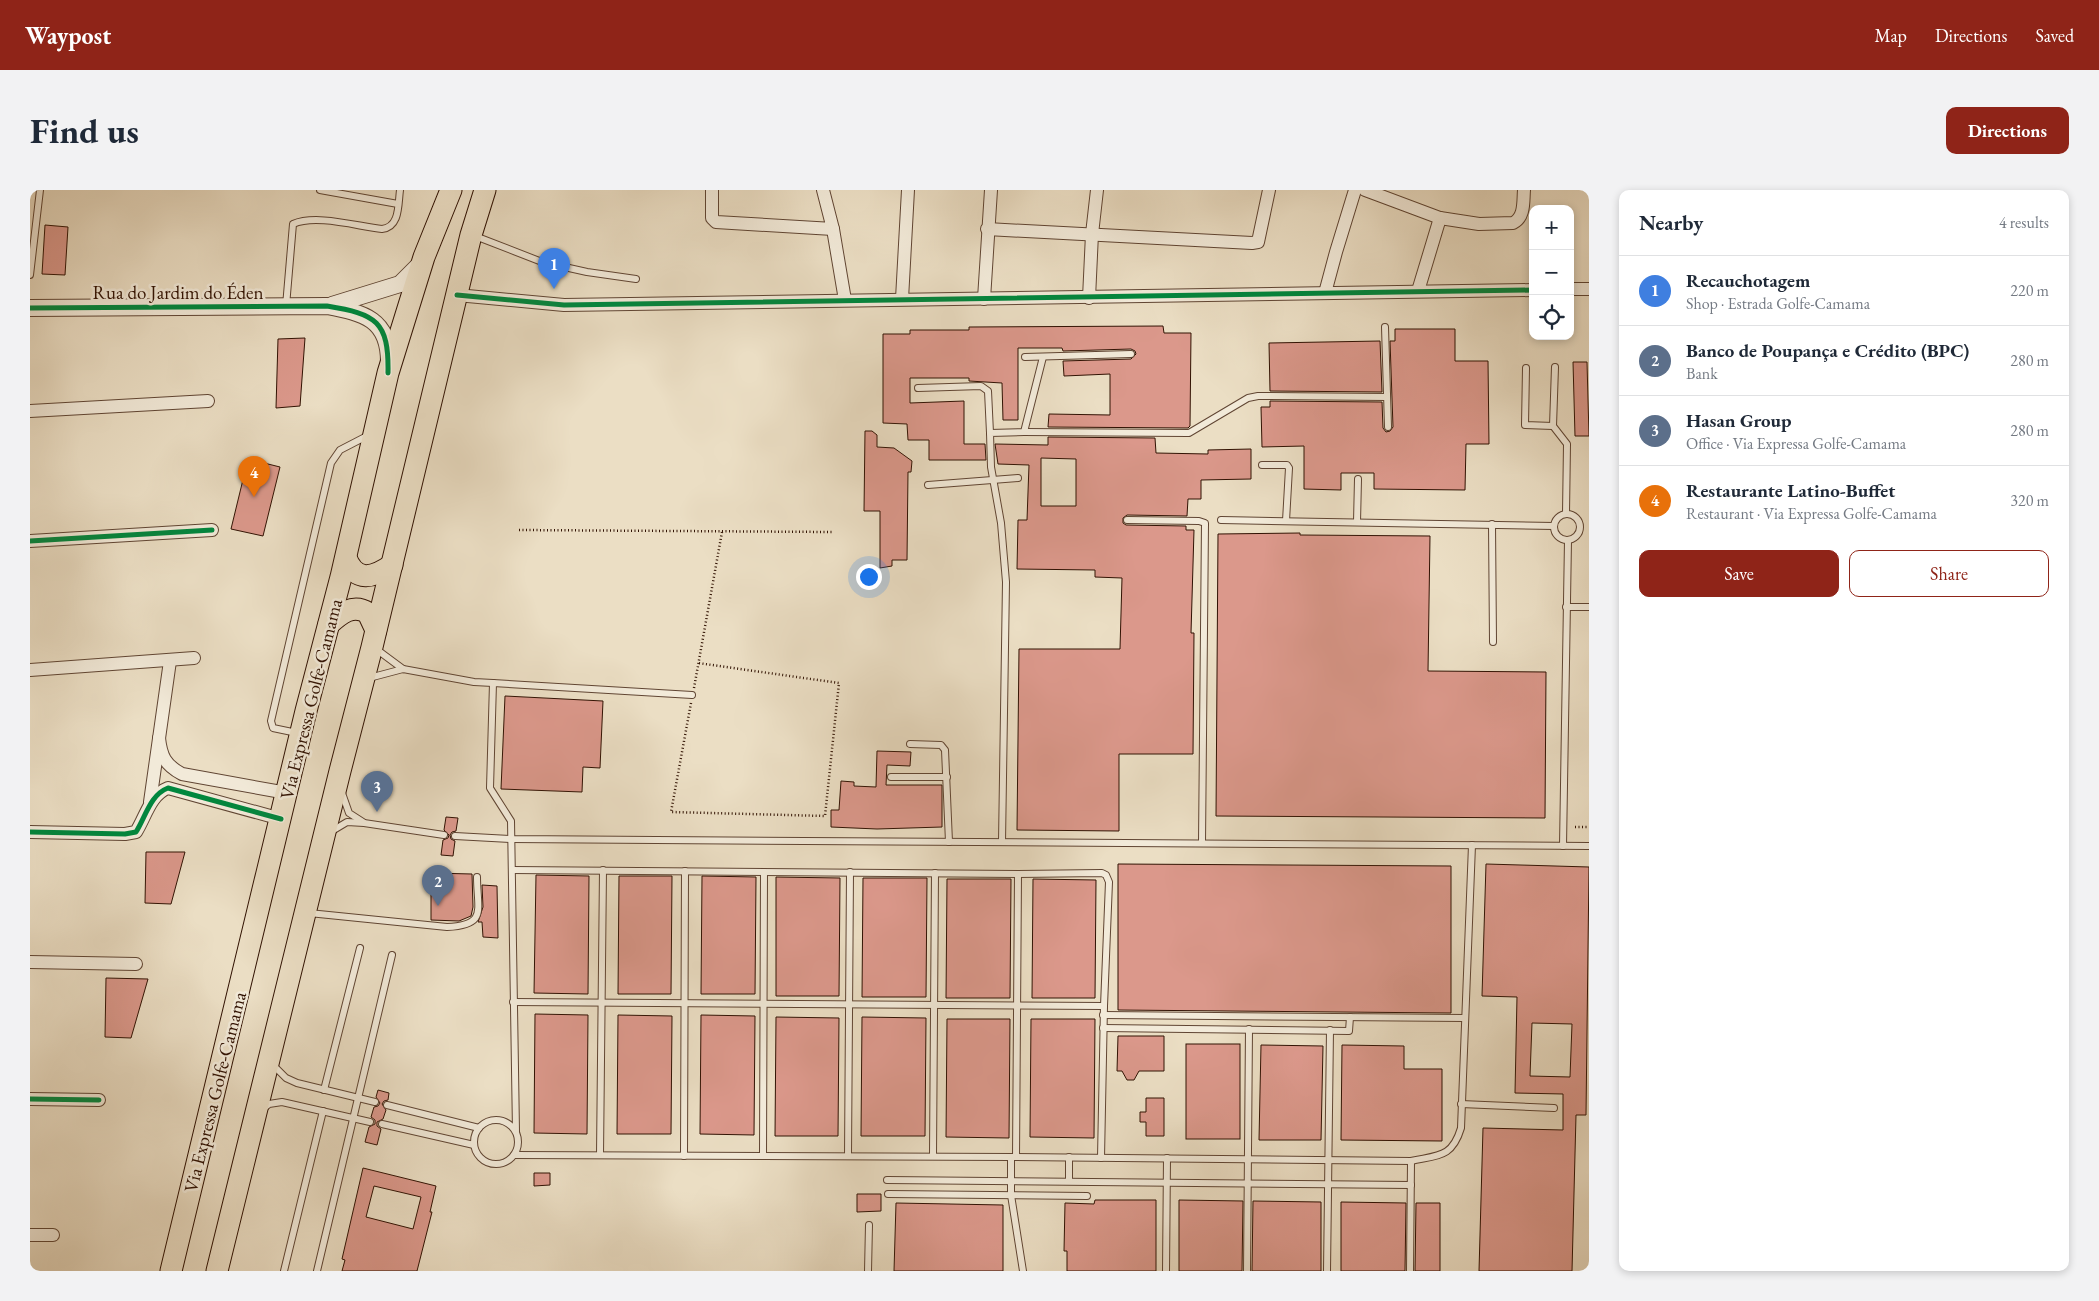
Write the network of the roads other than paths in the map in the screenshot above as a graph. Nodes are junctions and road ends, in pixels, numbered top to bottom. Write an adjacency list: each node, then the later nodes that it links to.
1 (40, 190): 22 (lane)
2 (320, 190): 15 (lane)
3 (400, 190): 15 (lane)
4 (451, 190): 21 (highway, Via Expressa Golfe-Camama)
5 (486, 190): 20 (highway)
6 (712, 190): 17 (street)
7 (823, 190): 17 (street)
8 (908, 190): 31 (street)
9 (991, 190): 18 (street)
10 (1097, 190): 19 (street)
11 (1269, 190): 19 (street)
12 (1355, 190): 28 (street)
13 (1524, 190): 16 (street)
14 (1371, 191): 16 (street)
15 (398, 204): 35 (lane)
16 (1440, 218): 27 (street)
17 (833, 229): 33 (street)
18 (987, 229): 19 (street); 32 (street)
19 (1092, 234): 30 (street)
20 (471, 235): 23 (lane); 29 (highway)
21 (424, 257): 34 (street); 43 (highway, Via Expressa Golfe-Camama)
22 (30, 275)
23 (636, 279)
24 (1574, 289): 25 (street)
25 (1589, 289)
26 (1529, 290): 27 (street)
27 (1418, 292): 28 (street)
28 (1325, 293): 30 (street)
29 (457, 296): 33 (street); 71 (highway)
30 (1089, 298): 32 (street)
31 (902, 299): 32 (street); 33 (street)
32 (984, 299)
33 (845, 300)
34 (327, 306): 35 (street, Rua do Jardim do Éden); 43 (street)
35 (286, 307): 36 (street, Rua do Jardim do Éden)
36 (30, 308)
37 (1386, 327): 45 (lane)
38 (1131, 354): 40 (lane)
39 (1025, 357): 40 (lane)
40 (1044, 357): 51 (lane)
41 (1555, 367): 49 (lane)
42 (1526, 368): 49 (lane)
43 (388, 373): 50 (highway, Via Expressa Golfe-Camama)
44 (918, 388): 52 (lane)
45 (1387, 397): 48 (lane); 51 (lane)
46 (208, 401): 47 (street)
47 (30, 411)
48 (1388, 426)
49 (1553, 426): 58 (lane)
50 (375, 432): 70 (highway, Via Expressa Golfe-Camama); 84 (lane)
51 (1024, 432): 52 (lane)
52 (990, 434): 56 (lane)
53 (1262, 465): 61 (lane)
54 (1018, 478): 56 (lane)
55 (1358, 479): 62 (lane)
56 (993, 480): 57 (lane); 99 (lane)
57 (928, 485)
58 (1566, 514): 64 (lane); 65 (lane)
59 (1128, 520): 100 (lane)
60 (1221, 520): 61 (lane)
61 (1286, 521): 62 (lane)
62 (1357, 522): 63 (lane)
63 (1492, 524): 64 (lane); 76 (lane)
64 (1554, 526): 68 (lane)
65 (1580, 526): 66 (lane); 68 (lane)
66 (1589, 527)
67 (212, 530): 69 (street)
68 (1568, 540): 72 (lane)
69 (30, 542)
70 (346, 558): 71 (highway); 74 (highway, Via Expressa Golfe-Camama)
71 (392, 565): 75 (highway)
72 (1566, 607): 73 (lane); 104 (lane)
73 (1589, 608)
74 (329, 624): 75 (highway); 84 (highway, Via Expressa Golfe-Camama)
75 (374, 638): 80 (lane); 81 (highway)
76 (1493, 642)
77 (194, 658): 78 (street)
78 (170, 661): 79 (street); 85 (street)
79 (30, 670)
80 (403, 670): 81 (lane); 82 (lane)
81 (363, 679): 87 (highway)
82 (493, 683): 83 (lane); 97 (lane)
83 (692, 695)
84 (301, 734): 90 (highway, Via Expressa Golfe-Camama)
85 (159, 738): 90 (street); 91 (street)
86 (910, 744): 89 (lane)
87 (340, 771): 93 (lane); 103 (highway)
88 (891, 777): 89 (lane)
89 (947, 778): 98 (lane)
90 (287, 793): 92 (highway, Via Expressa Golfe-Camama)
91 (150, 806): 92 (street); 94 (street)
92 (281, 819): 175 (highway, Via Expressa Golfe-Camama)
93 (364, 823): 95 (lane); 103 (lane)
94 (30, 832)
95 (444, 835)
96 (455, 836): 97 (lane)
97 (511, 840): 98 (lane); 105 (lane)
98 (948, 842): 99 (lane)
99 (1002, 842): 100 (lane)
100 (1202, 843): 101 (lane)
101 (1472, 845): 104 (lane); 128 (lane)
102 (1589, 845): 104 (lane)
103 (322, 846): 113 (highway)
104 (1562, 846)
105 (512, 870): 106 (lane); 118 (lane)
106 (603, 870): 107 (lane); 119 (lane)
107 (685, 871): 108 (lane); 120 (lane)
108 (764, 872): 109 (lane); 121 (lane)
109 (850, 872): 110 (lane); 122 (lane)
110 (935, 873): 111 (lane); 123 (lane)
111 (1018, 874): 124 (lane); 125 (lane)
112 (477, 877): 113 (lane)
113 (306, 913): 129 (highway)
114 (360, 948): 133 (lane)
115 (392, 955): 134 (lane)
116 (30, 962): 117 (street)
117 (136, 964)
118 (514, 1002): 119 (lane); 146 (lane)
119 (602, 1002): 120 (lane); 150 (lane)
120 (685, 1003): 121 (lane); 151 (lane)
121 (764, 1004): 122 (lane); 152 (lane)
122 (849, 1004): 123 (lane); 153 (lane)
123 (934, 1005): 124 (lane); 154 (lane)
124 (1017, 1006): 125 (lane); 155 (lane)
125 (1104, 1006): 126 (lane)
126 (1104, 1015): 127 (lane); 130 (lane)
127 (1350, 1017): 128 (lane); 132 (lane)
128 (1464, 1018): 138 (lane)
129 (277, 1026): 133 (lane); 147 (highway)
130 (1103, 1028): 131 (lane); 157 (lane)
131 (1249, 1029): 132 (lane); 159 (lane)
132 (1330, 1030): 160 (lane)
133 (324, 1090): 134 (lane)
134 (357, 1098): 137 (lane); 142 (lane)
135 (30, 1099): 136 (street)
136 (99, 1100)
137 (375, 1102)
138 (1461, 1104): 140 (lane); 161 (lane)
139 (387, 1105): 145 (lane)
140 (1554, 1108)
141 (322, 1111): 142 (lane); 147 (lane); 177 (lane)
142 (353, 1118): 143 (lane); 178 (lane)
143 (370, 1122)
144 (382, 1124): 148 (lane)
145 (478, 1128): 146 (lane); 148 (lane)
146 (516, 1131): 149 (lane)
147 (249, 1143): 176 (highway)
148 (474, 1145): 149 (lane)
149 (514, 1155): 150 (lane)
150 (600, 1155): 151 (lane)
151 (684, 1156): 152 (lane)
152 (763, 1156): 153 (lane)
153 (848, 1156): 154 (lane)
154 (934, 1156): 155 (lane)
155 (1013, 1157): 156 (lane); 163 (lane)
156 (1069, 1157): 157 (lane); 164 (lane)
157 (1101, 1158): 158 (lane)
158 (1167, 1158): 159 (lane); 165 (lane)
159 (1248, 1159): 160 (lane); 166 (lane)
160 (1329, 1160): 161 (lane); 167 (lane)
161 (1410, 1161): 168 (lane)
162 (887, 1180): 163 (lane)
163 (1010, 1180): 164 (lane); 170 (lane)
164 (1069, 1181): 165 (lane)
165 (1167, 1182): 166 (lane); 181 (lane)
166 (1247, 1183): 167 (lane); 182 (lane)
167 (1328, 1184): 168 (lane); 183 (lane)
168 (1410, 1184): 184 (lane)
169 (888, 1194): 170 (lane)
170 (1011, 1195): 171 (lane); 180 (lane)
171 (1087, 1196)
172 (869, 1225): 179 (lane)
173 (30, 1235): 174 (street)
174 (53, 1235)
175 (171, 1271)
176 (217, 1271)
177 (284, 1271)
178 (317, 1271)
179 (868, 1271)
180 (1023, 1271)
181 (1166, 1271)
182 (1247, 1271)
183 (1327, 1271)
184 (1410, 1271)

